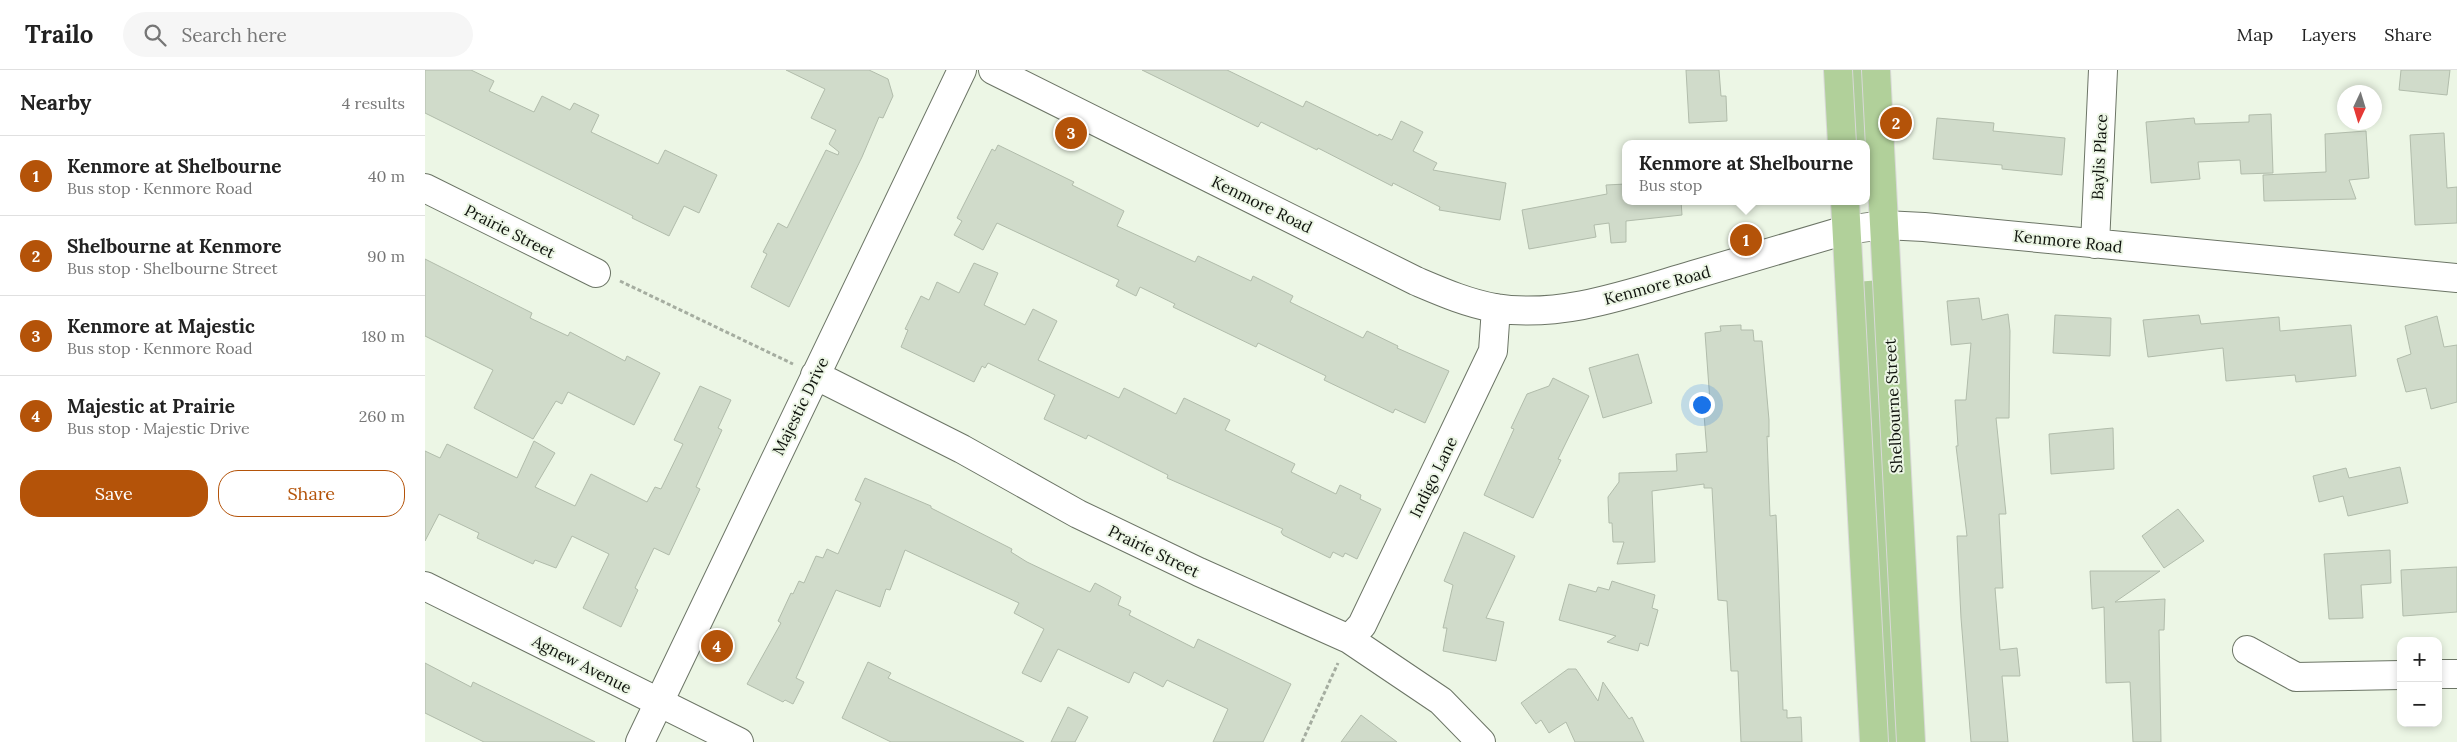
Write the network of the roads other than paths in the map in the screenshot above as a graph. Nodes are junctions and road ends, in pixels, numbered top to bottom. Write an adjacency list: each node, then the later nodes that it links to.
1 (962, 70): 15 (street, Majestic Drive)
2 (993, 70): 14 (street, Kenmore Road)
3 (1838, 70): 6 (main road)
4 (1876, 70): 9 (main road, Shelbourne Street)
5 (2103, 70): 11 (street, Baylis Place)
6 (1842, 140)
7 (425, 188): 12 (street, Prairie Street)
8 (1845, 205): 10 (main road)
9 (1884, 225): 10 (street, Kenmore Road); 11 (street, Kenmore Road); 27 (main road, Shelbourne Street)
10 (1846, 230): 14 (street, Kenmore Road); 26 (main road)
11 (2095, 244): 13 (street, Kenmore Road)
12 (596, 273)
13 (2457, 278)
14 (1496, 308): 17 (street, Indigo Lane)
15 (815, 375): 17 (street, Prairie Street); 22 (street, Majestic Drive)
16 (425, 586): 22 (street, Agnew Avenue)
17 (1349, 639): 25 (street, Prairie Street)
18 (2247, 650): 21 (street)
19 (2442, 674): 20 (street)
20 (2457, 674)
21 (2397, 675)
22 (659, 703): 23 (street, Majestic Drive); 24 (street, Agnew Avenue)
23 (640, 742)
24 (739, 742)
25 (1481, 742)
26 (1874, 742)
27 (1911, 742)

